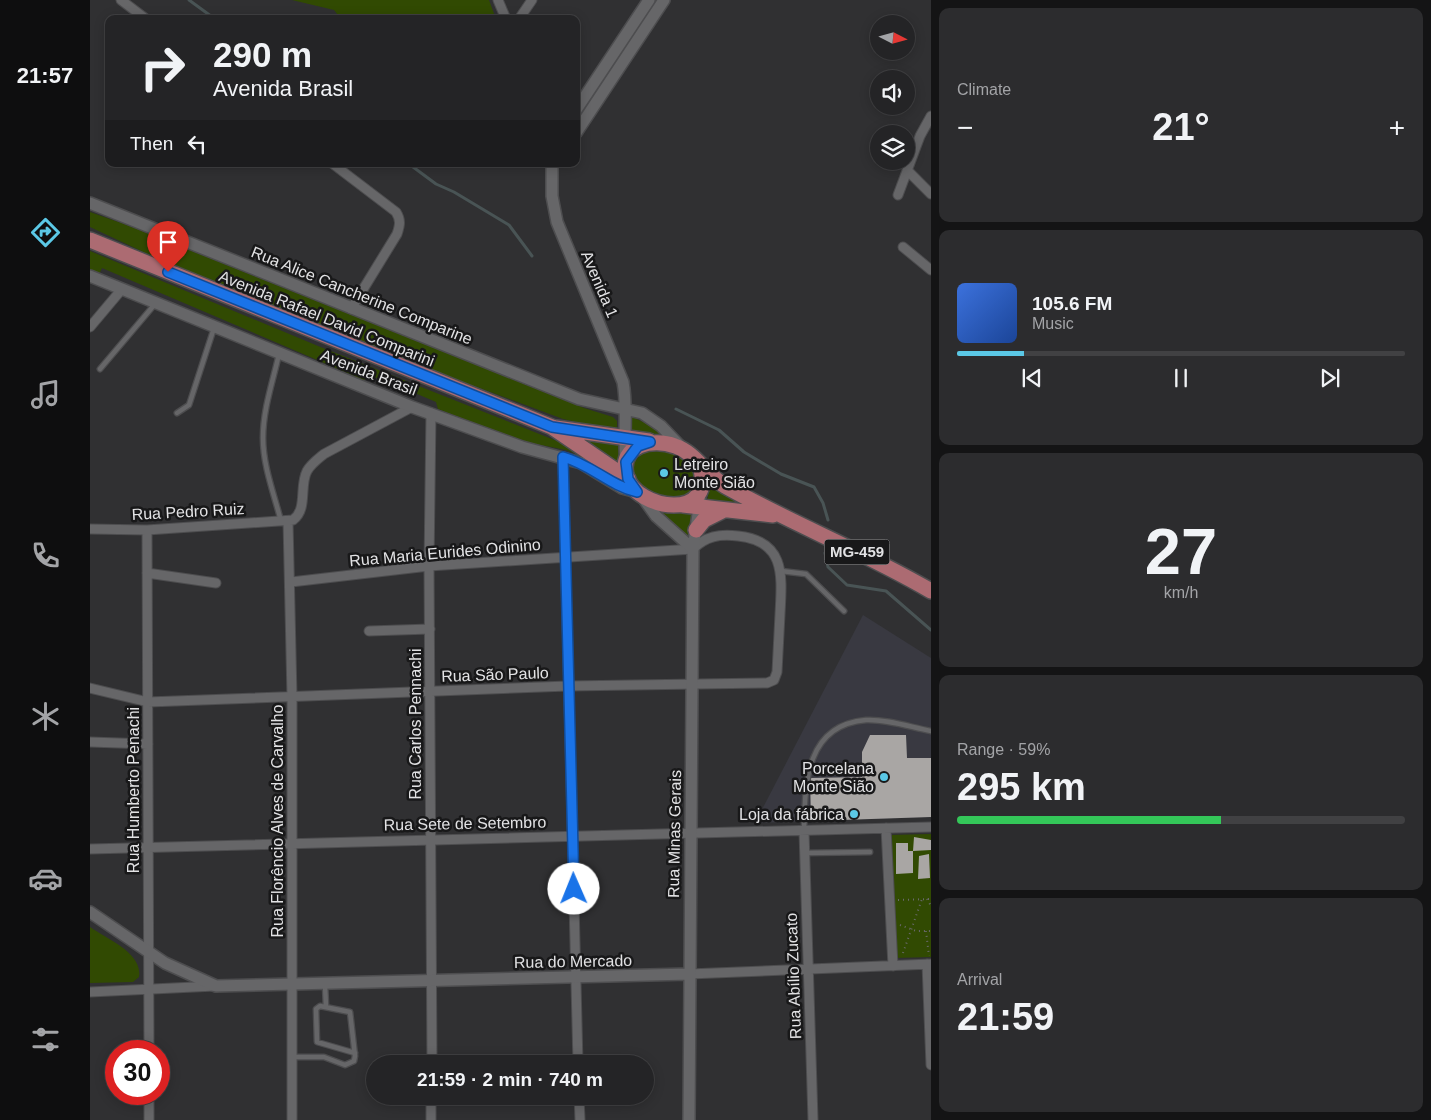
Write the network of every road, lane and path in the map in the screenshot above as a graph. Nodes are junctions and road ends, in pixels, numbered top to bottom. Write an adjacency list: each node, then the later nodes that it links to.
1 (121, 0): 6 (street)
2 (498, 0): 7 (street)
3 (532, 0): 8 (street)
4 (649, 0): 9 (street)
5 (664, 0): 11 (street)
6 (141, 15)
7 (504, 15)
8 (522, 15)
9 (580, 104)
10 (931, 116): 12 (street)
11 (580, 127)
12 (915, 152)
13 (337, 167): 25 (street)
14 (553, 167): 31 (street, Avenida 1)
15 (907, 170): 16 (street); 17 (street)
16 (929, 189)
17 (898, 195)
18 (90, 203): 25 (street, Rua Alice Cancherine Comparine)
19 (90, 240): 34 (main road, Avenida Rafael David Comparini / MG-459)
20 (903, 247): 21 (street)
21 (931, 270)
22 (90, 276): 23 (street, Avenida Brasil)
23 (122, 289): 24 (street, Avenida Brasil); 26 (street)
24 (156, 303): 27 (street, Avenida Brasil); 29 (lane)
25 (351, 309): 31 (street, Rua Alice Cancherine Comparine)
26 (90, 327)
27 (214, 327): 28 (street, Avenida Brasil); 32 (lane)
28 (279, 354): 30 (street, Avenida Brasil); 48 (lane)
29 (100, 369)
30 (412, 407): 33 (street, Avenida Brasil); 48 (street)
31 (626, 409): 35 (street, Avenida 1); 37 (street, Rua Alice Cancherine Comparine)
32 (177, 413)
33 (431, 414): 38 (street, Avenida Brasil); 54 (street, Rua Carlos Pennachi)
34 (552, 427): 35 (main road, Avenida Rafael David Comparini / MG-459); 41 (main road, Avenida Rafael David Comparini / MG-459)
35 (624, 437): 36 (main road, Avenida Rafael David Comparini / MG-459); 39 (street, Avenida 1)
36 (650, 442): 37 (main road, Avenida Rafael David Comparini / MG-459); 39 (main road)
37 (683, 449): 40 (main road, Avenida Rafael David Comparini / MG-459)
38 (563, 457): 43 (street, Avenida Brasil); 53 (street)
39 (626, 462): 41 (main road, Avenida Rafael David Comparini / MG-459)
40 (699, 463): 42 (main road); 47 (main road, Avenida Rafael David Comparini / MG-459)
41 (628, 479): 43 (main road, Avenida Rafael David Comparini / MG-459)
42 (701, 492): 44 (main road); 45 (street, Rua Minas Gerais)
43 (639, 494): 44 (main road, Avenida Rafael David Comparini / MG-459); 52 (street)
44 (683, 505): 45 (main road, Avenida Rafael David Comparini / MG-459)
45 (699, 507): 46 (main road, Avenida Rafael David Comparini / MG-459); 51 (street, Rua Minas Gerais)
46 (724, 511): 47 (main road, Avenida Rafael David Comparini / MG-459); 51 (main road)
47 (782, 516): 59 (main road, Avenida Rafael David Comparini / MG-459)
48 (285, 522): 50 (street, Rua Pedro Ruiz); 57 (street, Rua Florêncio Alves de Carvalho)
49 (90, 529): 50 (street, Rua Pedro Ruiz)
50 (147, 530): 56 (street, Rua Humberto Penachi)
51 (696, 530): 52 (street, Rua Minas Gerais)
52 (693, 549): 53 (street, Rua Maria Eurides Odinino); 55 (street); 63 (street, Rua Minas Gerais)
53 (564, 558): 54 (street, Rua Maria Eurides Odinino); 64 (street)
54 (429, 566): 57 (street, Rua Maria Eurides Odinino); 61 (street, Rua Carlos Pennachi)
55 (781, 571): 60 (lane); 63 (street, Rua São Paulo)
56 (147, 573): 58 (street); 68 (street, Rua Humberto Penachi)
57 (290, 582): 67 (street, Rua Florêncio Alves de Carvalho)
58 (216, 583)
59 (931, 591)
60 (844, 611)
61 (430, 629): 62 (street); 66 (street, Rua Carlos Pennachi)
62 (369, 631)
63 (692, 684): 64 (street, Rua São Paulo); 75 (street, Rua Minas Gerais)
64 (568, 686): 66 (street, Rua São Paulo); 76 (street)
65 (90, 688): 68 (street, Rua São Paulo)
66 (430, 692): 67 (street, Rua São Paulo); 77 (street, Rua Carlos Pennachi)
67 (292, 697): 68 (street, Rua São Paulo); 78 (street, Rua Florêncio Alves de Carvalho)
68 (148, 702): 71 (street, Rua Humberto Penachi)
69 (931, 731): 74 (lane)
70 (90, 742): 71 (street)
71 (148, 744): 79 (street, Rua Humberto Penachi)
72 (931, 826): 73 (street, Rua Sete de Setembro)
73 (886, 828): 74 (street, Rua Sete de Setembro); 89 (street)
74 (804, 831): 75 (street, Rua Sete de Setembro); 82 (street, Rua Abílio Zucato)
75 (690, 833): 76 (street, Rua Sete de Setembro); 97 (street, Rua Minas Gerais)
76 (573, 836): 77 (street, Rua Sete de Setembro); 98 (street)
77 (430, 839): 78 (street, Rua Sete de Setembro); 99 (street, Rua Carlos Pennachi)
78 (291, 842): 79 (street, Rua Sete de Setembro); 100 (street, Rua Florêncio Alves de Carvalho)
79 (148, 846): 80 (street, Rua Sete de Setembro); 93 (street, Rua Humberto Penachi)
80 (90, 849)
81 (870, 852): 82 (lane)
82 (805, 853): 96 (street, Rua Abílio Zucato)
83 (906, 899): 84 (path)
84 (922, 899): 85 (path); 90 (path)
85 (927, 899): 86 (path); 87 (path)
86 (931, 899)
87 (931, 906)
88 (90, 912): 93 (street)
89 (891, 920): 90 (path); 95 (street)
90 (911, 930): 91 (path); 95 (path)
91 (926, 931): 92 (path); 94 (path)
92 (931, 931)
93 (150, 953): 102 (street); 103 (street, Rua Humberto Penachi)
94 (929, 964): 95 (street, Rua do Mercado); 111 (street)
95 (895, 966): 96 (street, Rua do Mercado)
96 (808, 969): 97 (street, Rua do Mercado); 120 (street, Rua Abílio Zucato)
97 (689, 974): 98 (street, Rua do Mercado); 119 (street, Rua Minas Gerais)
98 (576, 978): 99 (street, Rua do Mercado); 109 (street)
99 (432, 980): 101 (street, Rua do Mercado); 108 (street, Rua Carlos Pennachi)
100 (292, 983): 101 (street, Rua do Mercado); 102 (street, Rua do Mercado); 110 (street, Rua Florêncio Alves de Carvalho)
101 (325, 984): 105 (lane)
102 (216, 986): 103 (street)
103 (149, 989): 104 (street); 106 (street, Rua Humberto Penachi)
104 (90, 992)
105 (326, 1006): 107 (lane); 107 (lane)
106 (149, 1040)
107 (355, 1053): 110 (lane)
108 (432, 1055)
109 (578, 1055)
110 (292, 1057): 116 (street, Rua Florêncio Alves de Carvalho)
111 (931, 1065)
112 (149, 1105): 115 (street)
113 (432, 1105): 117 (street)
114 (579, 1105): 118 (street)
115 (148, 1120)
116 (292, 1120)
117 (432, 1120)
118 (580, 1120)
119 (689, 1120)
120 (812, 1120)

